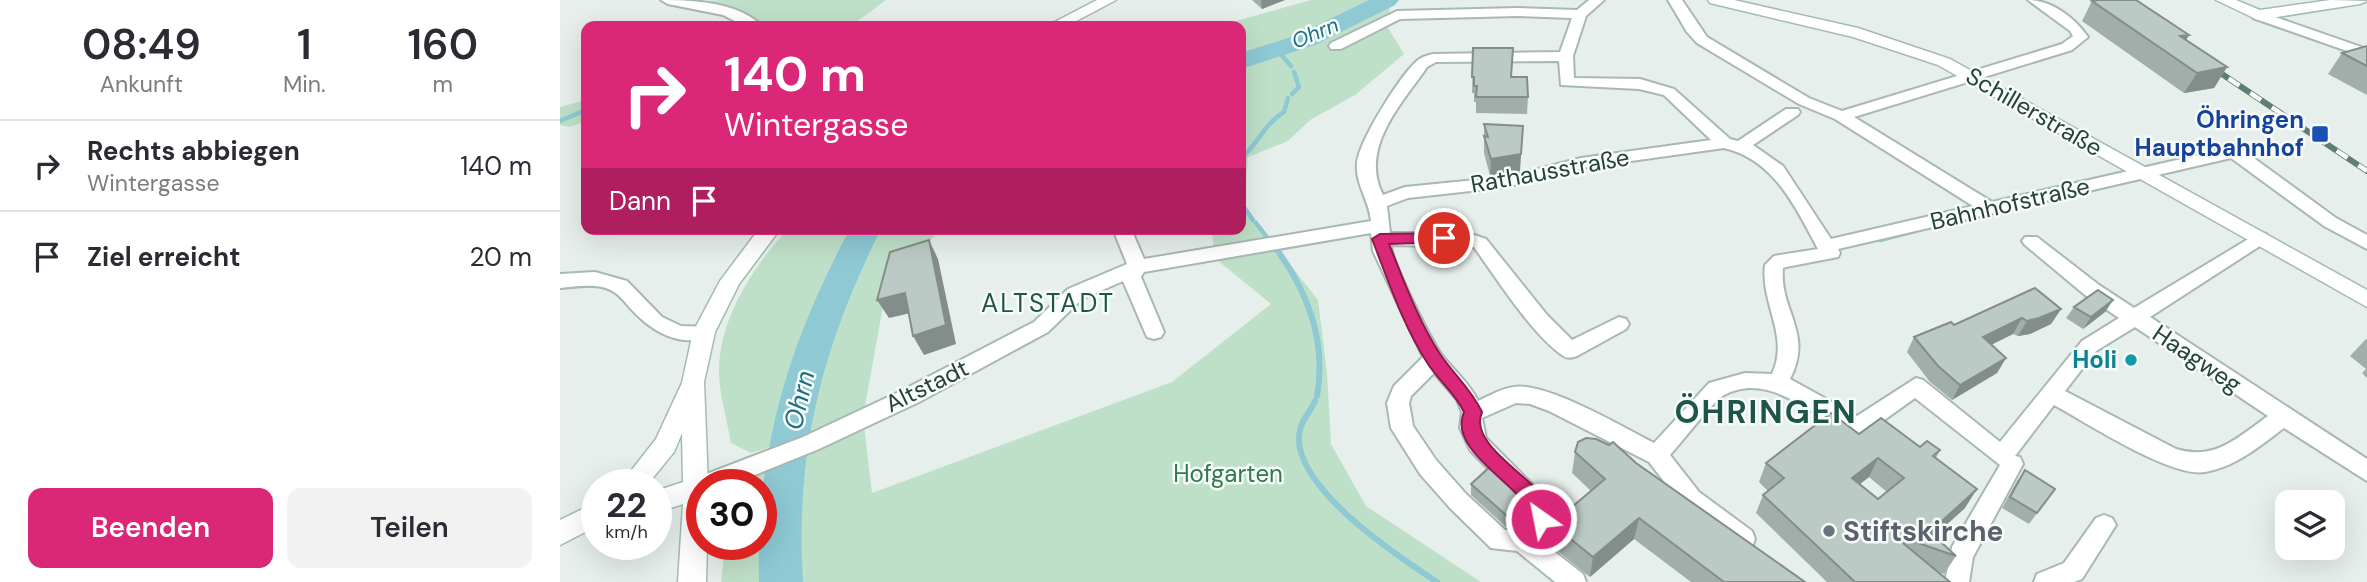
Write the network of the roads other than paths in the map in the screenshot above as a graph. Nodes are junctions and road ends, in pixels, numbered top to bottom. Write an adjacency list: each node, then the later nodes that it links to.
1 (668, 0): 11 (street)
2 (1109, 0): 12 (main road)
3 (1597, 0): 9 (street)
4 (1675, 0): 19 (street)
5 (1715, 0): 16 (main road, Schillerstraße)
6 (2035, 0): 16 (street)
7 (2223, 0): 10 (main road)
8 (2360, 0): 10 (main road)
9 (1580, 15): 13 (street); 15 (street)
10 (2258, 15): 14 (street)
11 (745, 21)
12 (1065, 21)
13 (1336, 46)
14 (2367, 54)
15 (1566, 56): 17 (street); 23 (street)
16 (1973, 76): 19 (street); 22 (main road, Schillerstraße)
17 (1566, 82): 20 (street)
18 (1792, 112): 21 (street)
19 (1841, 116): 24 (street)
20 (1724, 143): 21 (street, Rathausstraße); 23 (street, Rathausstraße)
21 (1743, 145): 31 (street)
22 (2142, 174): 24 (street, Bahnhofstraße); 28 (main road, Schillerstraße); 30 (street, Bahnhofstraße)
23 (1378, 203): 25 (street)
24 (1987, 207): 31 (street, Bahnhofstraße)
25 (1379, 233): 32 (street, Altstadt); 36 (street); 39 (street)
26 (765, 235): 37 (main road)
27 (1125, 235): 32 (street)
28 (2260, 238): 34 (main road, Schillerstraße); 35 (street)
29 (2031, 241): 35 (street, Haagweg)
30 (2367, 243)
31 (1829, 250): 41 (street, Bahnhofstraße)
32 (1138, 267): 38 (street); 49 (street, Altstadt)
33 (560, 281): 37 (street)
34 (2367, 299)
35 (2133, 316): 42 (street); 44 (street, Haagweg)
36 (1619, 324)
37 (704, 332): 40 (main road)
38 (1154, 332)
39 (1434, 359): 43 (street); 55 (street)
40 (693, 382): 47 (main road); 48 (main road)
41 (1778, 382): 45 (street); 46 (street)
42 (2050, 393): 44 (street); 46 (street)
43 (1473, 412): 45 (street); 55 (street)
44 (2283, 417): 50 (street, Haagweg)
45 (1657, 455): 56 (street)
46 (2007, 460): 60 (street)
47 (645, 469)
48 (699, 469)
49 (743, 469)
50 (2367, 471)
51 (581, 523): 54 (main road)
52 (2104, 525): 61 (street)
53 (581, 528): 54 (main road)
54 (560, 535)
55 (1522, 541): 59 (street)
56 (1760, 552)
57 (694, 560): 58 (main road)
58 (692, 582)
59 (1574, 582)
60 (1957, 582)
61 (2046, 582)

